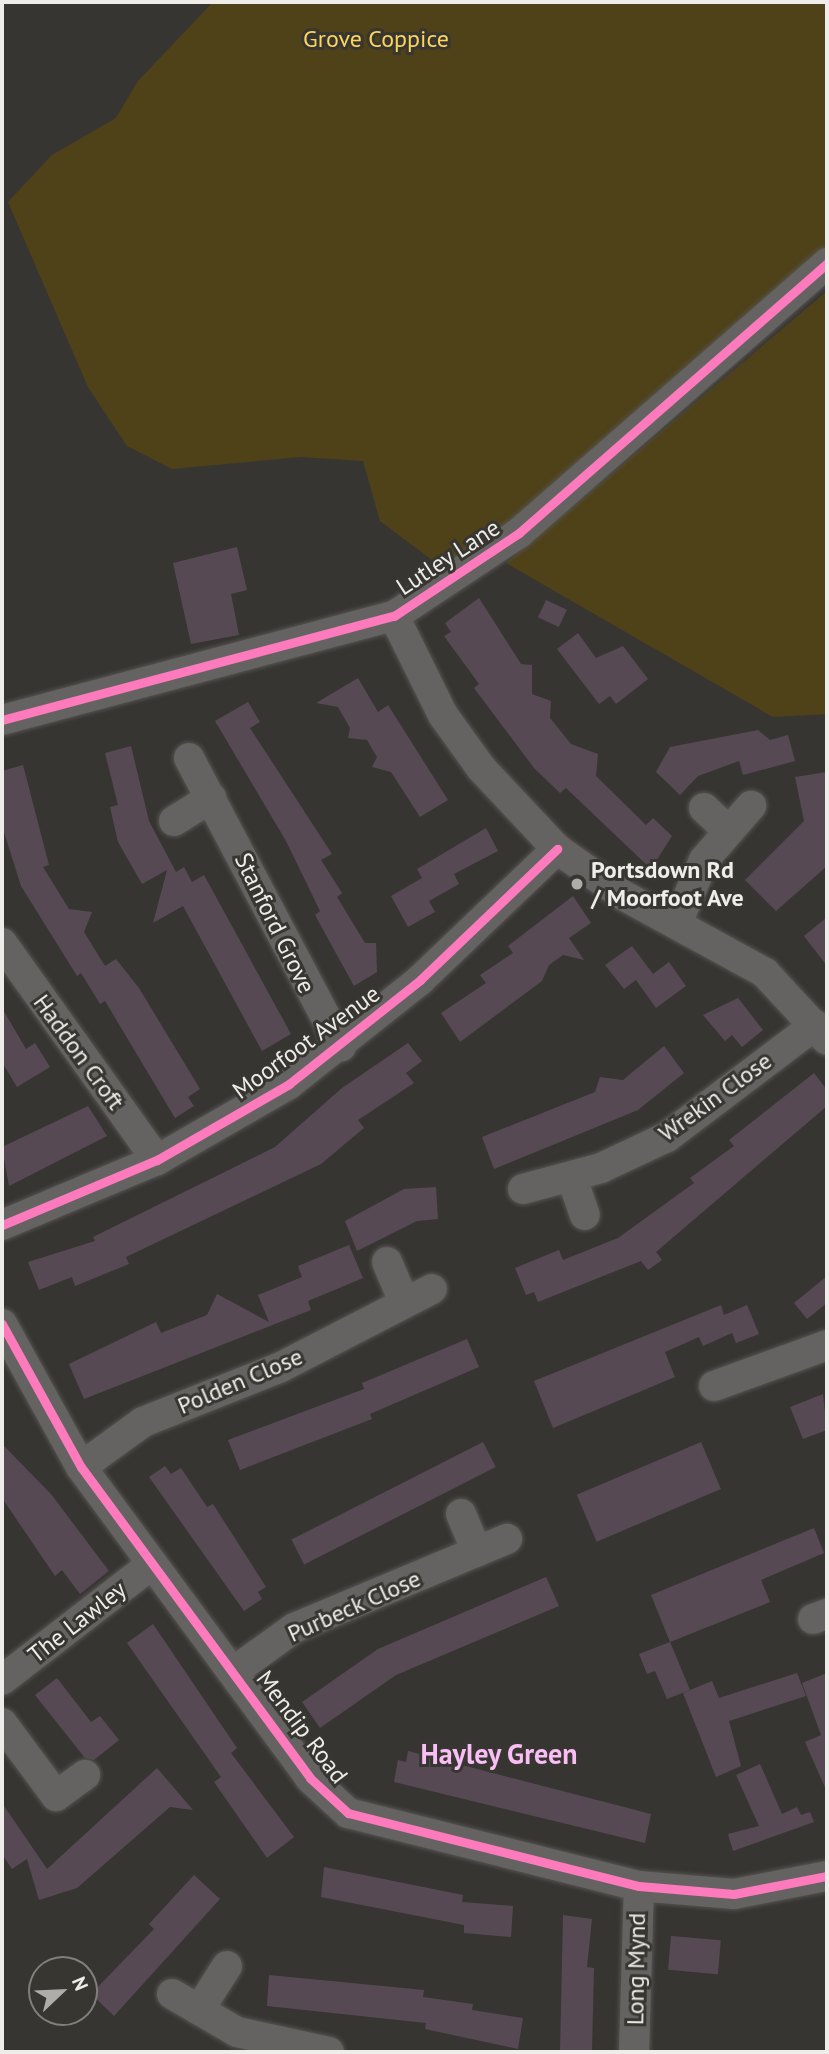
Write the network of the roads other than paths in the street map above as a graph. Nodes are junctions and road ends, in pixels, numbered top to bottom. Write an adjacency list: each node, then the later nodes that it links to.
1 (827, 263): 2 (street, Lutley Lane)
2 (394, 616): 3 (street, Lutley Lane); 10 (street)
3 (2, 720)
4 (189, 758): 5 (street, Stanford Grove)
5 (211, 799): 8 (street); 14 (street, Stanford Grove)
6 (751, 806): 9 (street)
7 (704, 808): 9 (street)
8 (174, 821)
9 (729, 831): 11 (street)
10 (557, 849): 11 (street); 14 (street, Moorfoot Avenue)
11 (677, 923): 13 (street)
12 (2, 943): 15 (street, Haddon Croft)
13 (821, 1033): 16 (street, Wrekin Close)
14 (341, 1046): 15 (street, Moorfoot Avenue)
15 (157, 1160): 19 (street, Moorfoot Avenue)
16 (572, 1178): 17 (street, Wrekin Close); 18 (street)
17 (523, 1189)
18 (585, 1214)
19 (2, 1226)
20 (387, 1262): 22 (street)
21 (432, 1289): 22 (street, Polden Close)
22 (404, 1302): 26 (street, Polden Close)
23 (2, 1324): 26 (street, Mendip Road)
24 (827, 1345): 25 (street)
25 (714, 1386)
26 (81, 1468): 30 (street, Mendip Road)
27 (461, 1514): 29 (street)
28 (507, 1539): 29 (street, Purbeck Close)
29 (477, 1552): 31 (street, Purbeck Close)
30 (152, 1564): 31 (street, Mendip Road); 32 (street, The Lawley)
31 (236, 1670): 36 (street, Mendip Road)
32 (2, 1680)
33 (2, 1723): 34 (street)
34 (85, 1775)
35 (827, 1876): 36 (street, Mendip Road)
36 (639, 1886): 41 (street, Long Mynd)
37 (227, 1966): 39 (street)
38 (172, 1994): 39 (street)
39 (199, 2010): 40 (street)
40 (329, 2052)
41 (634, 2052)

